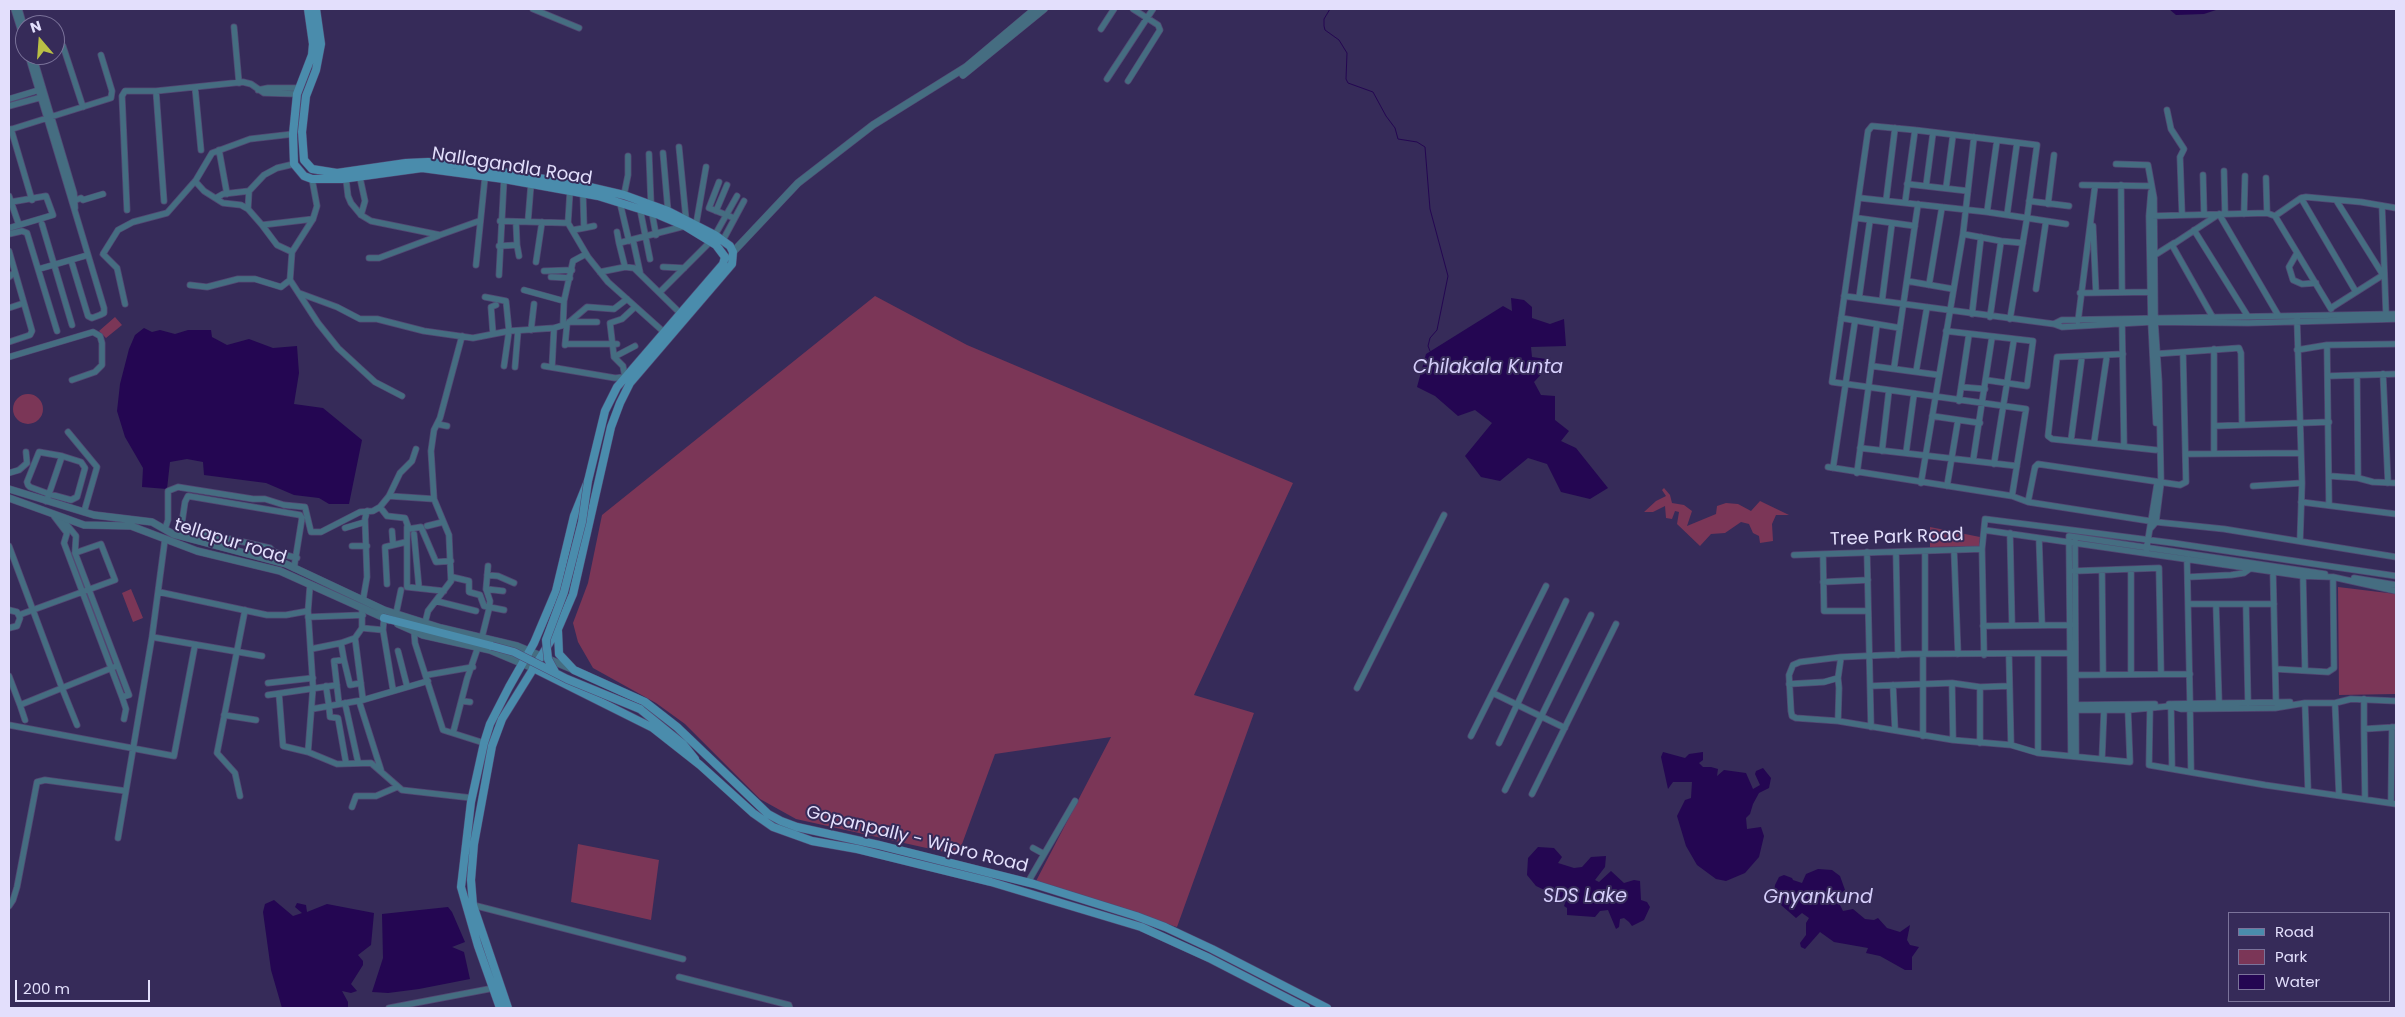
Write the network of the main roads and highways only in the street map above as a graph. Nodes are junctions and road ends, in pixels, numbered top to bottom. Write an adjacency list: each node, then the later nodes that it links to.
1 (308, 9): 3 (main road, Nallagandla Road)
2 (316, 9): 3 (main road, Nallagandla Road)
3 (406, 166): 4 (main road, Nallagandla Road); 4 (main road, Nallagandla Road)
4 (622, 199): 5 (main road, Nallagandla Road); 5 (main road, Nallagandla Road)
5 (686, 223): 6 (main road, Nallagandla Road); 6 (main road, Nallagandla Road)
6 (713, 238): 7 (main road, Nallagandla Road); 7 (main road, Nallagandla Road)
7 (667, 335): 8 (main road); 10 (main road)
8 (588, 481): 12 (main road, bridge); 18 (main road)
9 (384, 618): 12 (main road, Gopanpally - Wipro Road, bridge)
10 (558, 629): 11 (main road); 14 (main road, Gopanpally - Wipro Road)
11 (533, 668): 13 (main road, Gopanpally - Wipro Road); 19 (main road)
12 (555, 672): 13 (main road, Gopanpally - Wipro Road, bridge)
13 (700, 765): 15 (main road, Gopanpally - Wipro Road)
14 (846, 838): 15 (main road); 16 (main road, Gopanpally - Wipro Road)
15 (843, 847): 17 (main road, Gopanpally - Wipro Road)
16 (1153, 923): 17 (main road); 21 (main road, Gopanpally - Wipro Road)
17 (1149, 932): 20 (main road, Gopanpally - Wipro Road)
18 (500, 1008)
19 (508, 1008)
20 (1306, 1008)
21 (1327, 1008)

